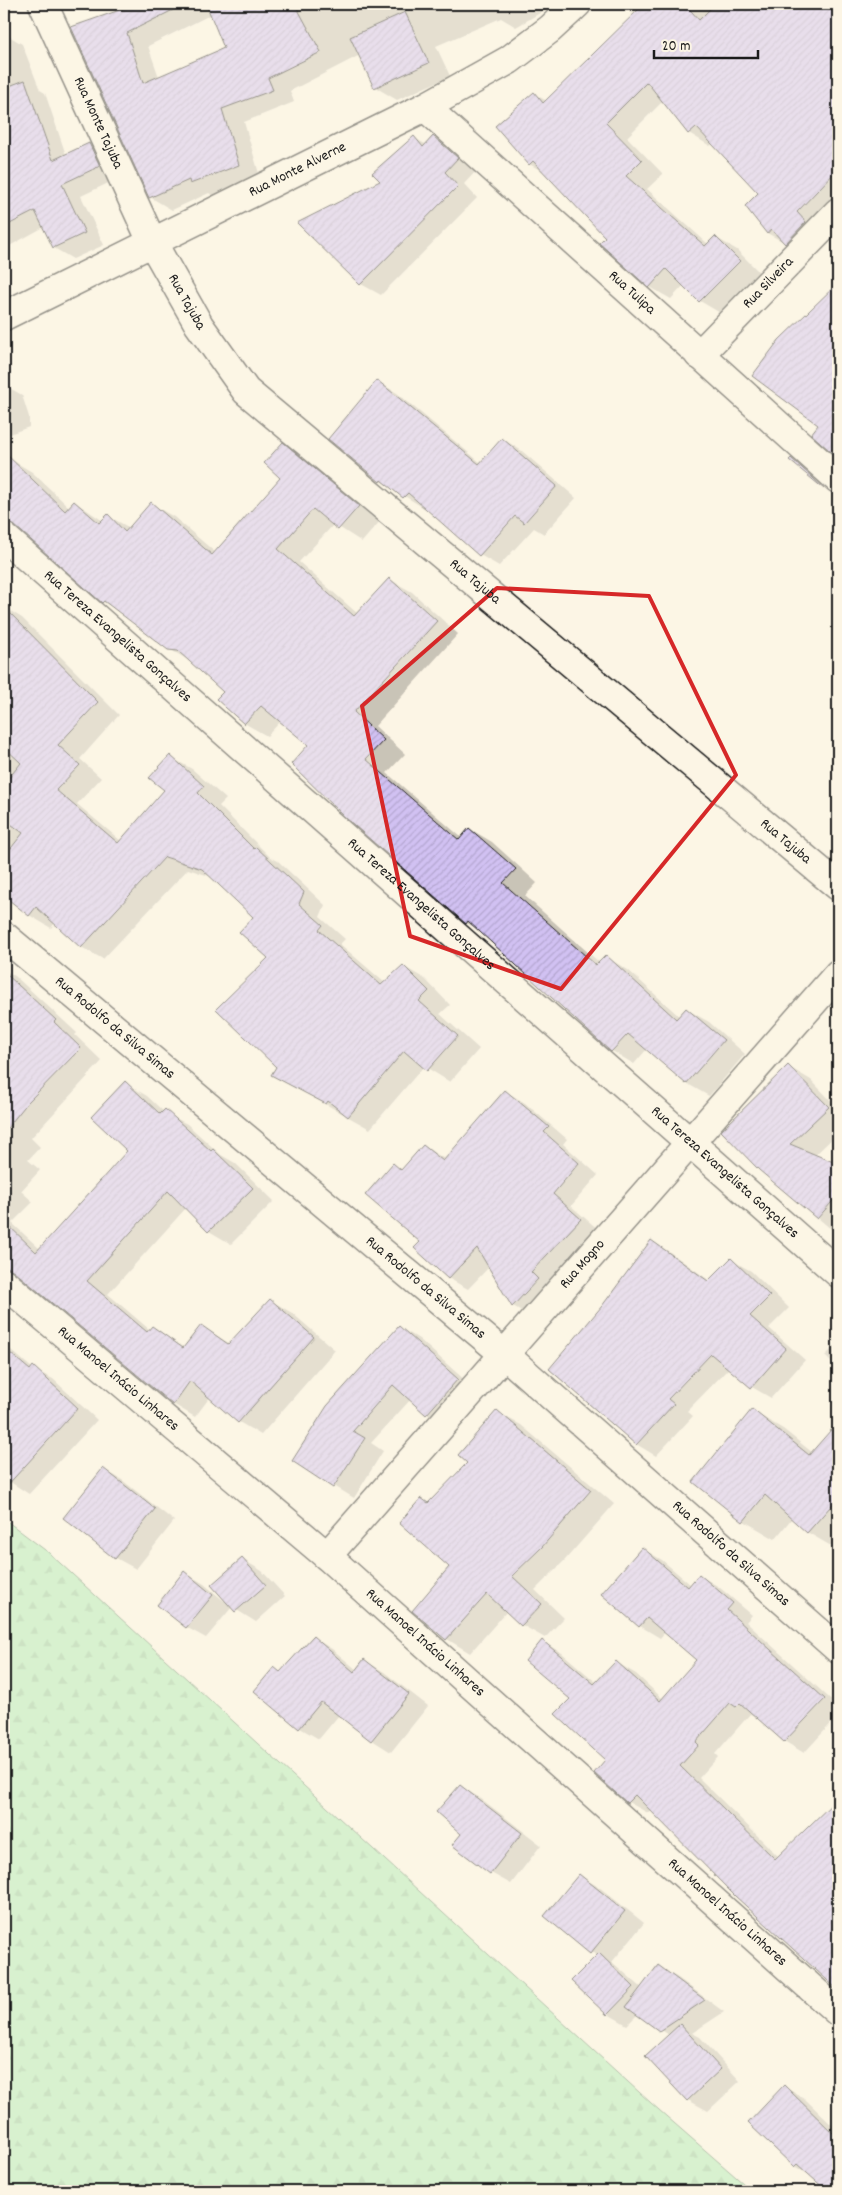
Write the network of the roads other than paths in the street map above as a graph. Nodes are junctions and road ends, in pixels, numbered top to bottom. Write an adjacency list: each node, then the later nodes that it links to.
1 (43, 4): 5 (street, Rua Monte Tajuba)
2 (577, 4): 3 (street, Rua Monte Alverne)
3 (425, 107): 5 (street, Rua Monte Alverne); 7 (street, Rua Tulipa)
4 (838, 212): 7 (street, Rua Silveira)
5 (152, 242): 6 (street, Rua Monte Alverne); 10 (street, Rua Tajuba)
6 (4, 316)
7 (699, 355): 8 (street, Rua Tulipa)
8 (838, 479)
9 (4, 537): 13 (street, Rua Tereza Evangelista Gonçalves)
10 (838, 886)
11 (4, 936): 16 (street, Rua Rodolfo da Silva Simas)
12 (838, 974): 13 (street, Rua Mogno)
13 (690, 1142): 14 (street, Rua Tereza Evangelista Gonçalves); 16 (street, Rua Mogno)
14 (838, 1273)
15 (4, 1283): 17 (street, Rua Manoel Inácio Linhares)
16 (504, 1354): 17 (street, Rua Mogno); 18 (street, Rua Rodolfo da Silva Simas)
17 (327, 1556): 19 (street, Rua Manoel Inácio Linhares)
18 (838, 1650)
19 (838, 2012)

